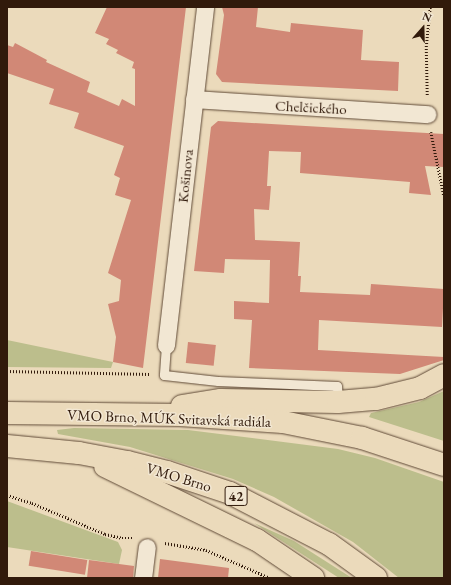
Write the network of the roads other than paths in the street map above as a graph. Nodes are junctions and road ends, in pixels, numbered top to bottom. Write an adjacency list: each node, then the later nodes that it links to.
1 (205, 7): 2 (street, Košinova)
2 (194, 100): 3 (street, Chelčického); 4 (street, Košinova)
3 (428, 114)
4 (166, 345): 6 (lane)
5 (444, 375): 6 (highway)
6 (338, 402): 8 (highway)
7 (7, 413): 8 (highway, VMO Brno, MÚK Svitavská radiála)
8 (127, 414): 11 (highway, VMO Brno, MÚK Svitavská radiála)
9 (7, 446): 10 (highway, VMO Brno / 42)
10 (79, 453): 14 (highway, 42); 15 (highway, VMO Brno / 42)
11 (444, 465)
12 (147, 547): 13 (street)
13 (143, 578)
14 (313, 578)
15 (376, 578)

